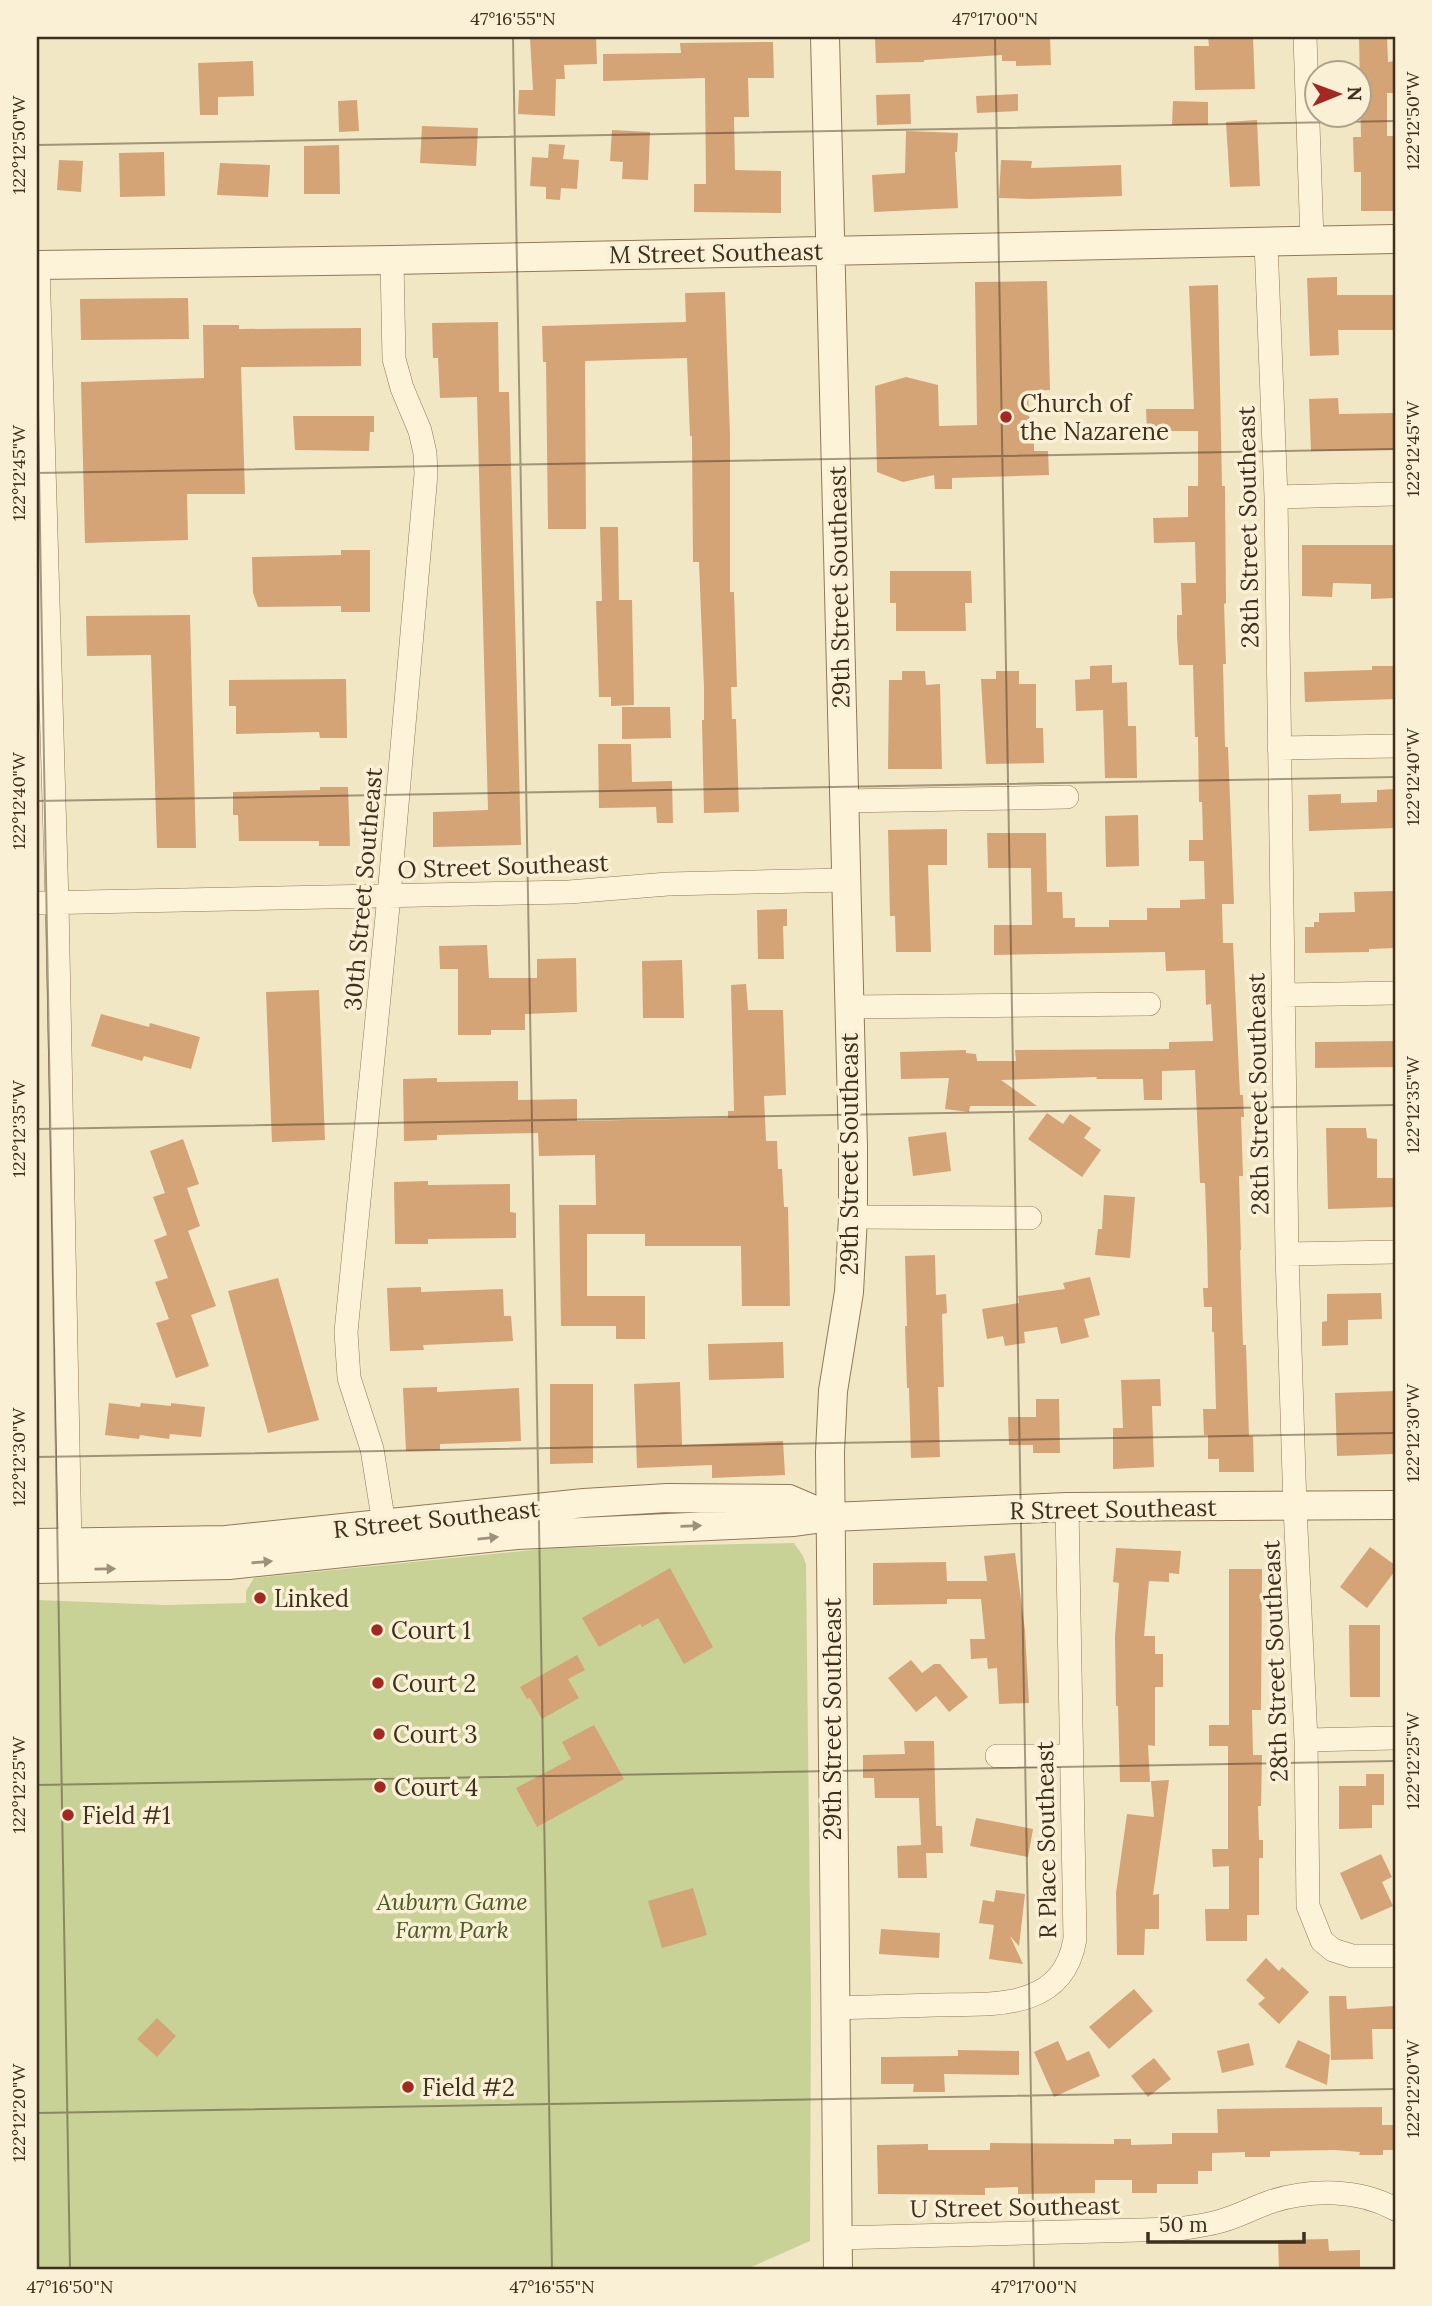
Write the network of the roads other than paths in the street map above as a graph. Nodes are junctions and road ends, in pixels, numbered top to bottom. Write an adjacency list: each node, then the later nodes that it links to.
1 (825, 37): 6 (street, 29th Street Southeast)
2 (1305, 37): 4 (street)
3 (1395, 239): 4 (street, M Street Southeast)
4 (1312, 240): 5 (street, M Street Southeast)
5 (1266, 243): 6 (street, M Street Southeast); 10 (street, 28th Street Southeast)
6 (830, 250): 7 (street, M Street Southeast); 14 (street, 29th Street Southeast)
7 (392, 260): 8 (street, M Street Southeast); 16 (street, 30th Street Southeast)
8 (37, 265): 17 (street)
9 (1395, 494): 10 (street)
10 (1276, 497): 12 (street, 28th Street Southeast)
11 (1395, 746): 12 (street)
12 (1279, 748): 19 (street, 28th Street Southeast)
13 (1067, 797): 14 (street)
14 (844, 801): 15 (street, 29th Street Southeast)
15 (845, 880): 16 (street, O Street Southeast); 21 (street, 29th Street Southeast)
16 (389, 896): 17 (street, O Street Southeast); 30 (street, 30th Street Southeast)
17 (47, 903): 32 (street)
18 (1395, 993): 19 (street)
19 (1283, 995): 25 (street, 28th Street Southeast)
20 (1149, 1004): 21 (street)
21 (849, 1007): 22 (street, 29th Street Southeast)
22 (853, 1217): 23 (street); 29 (street, 29th Street Southeast)
23 (1030, 1218)
24 (1395, 1252): 25 (street)
25 (1287, 1254): 28 (street, 28th Street Southeast)
26 (1395, 1505): 28 (street, R Street Southeast)
27 (1067, 1507): 28 (street, R Street Southeast); 29 (street, R Street Southeast); 37 (street, R Place Southeast)
28 (1295, 1507): 35 (street, 28th Street Southeast)
29 (831, 1517): 30 (street, R Street Southeast); 33 (street, R Street Southeast, one-way to 29); 39 (street, 29th Street Southeast)
30 (384, 1524): 32 (street, R Street Southeast)
31 (37, 1543): 32 (street, R Street Southeast)
32 (70, 1544)
33 (37, 1569)
34 (1395, 1738): 35 (street)
35 (1306, 1740): 38 (street, 28th Street Southeast)
36 (997, 1756): 37 (street)
37 (1071, 1756): 39 (street, R Place Southeast)
38 (1395, 1956)
39 (834, 2008): 41 (street, 29th Street Southeast)
40 (1395, 2209): 41 (street, U Street Southeast)
41 (837, 2238): 42 (street, 29th Street Southeast)
42 (838, 2269)

